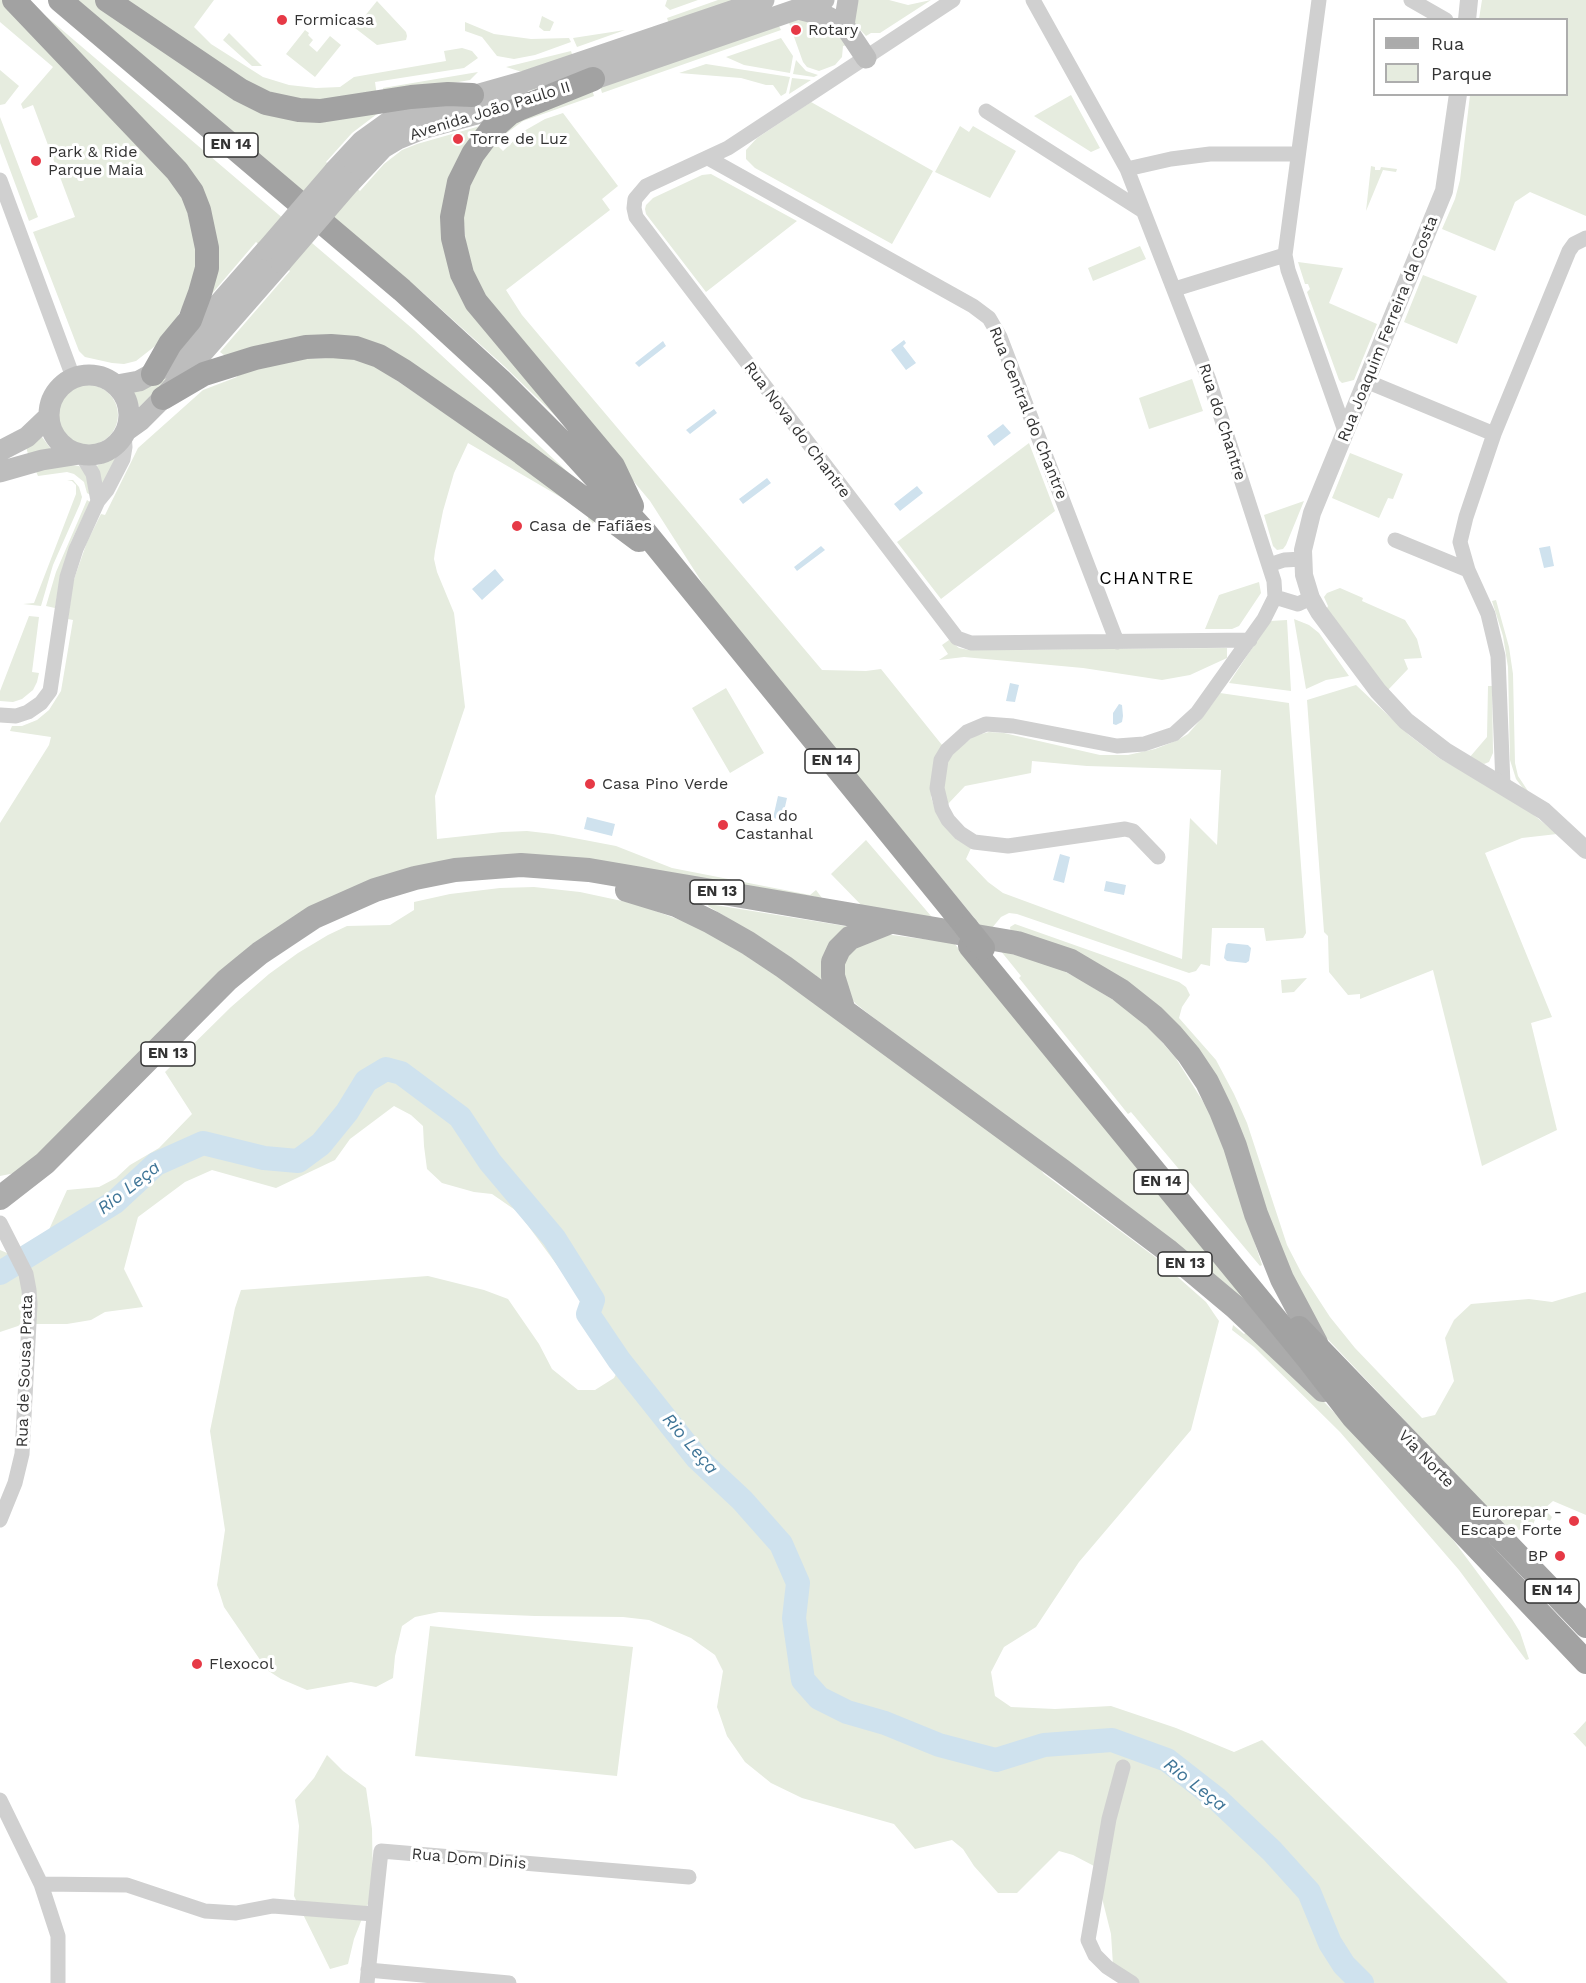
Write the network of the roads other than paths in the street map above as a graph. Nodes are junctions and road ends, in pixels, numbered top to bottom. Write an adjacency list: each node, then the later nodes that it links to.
1 (14, 0): 32 (highway)
2 (47, 0): 45 (highway, EN 14)
3 (60, 0): 45 (highway, EN 14)
4 (107, 0): 19 (highway)
5 (764, 0): 19 (main road, Avenida João Paulo II)
6 (824, 0): 13 (main road, Avenida João Paulo II)
7 (848, 0): 16 (main road)
8 (953, 0): 17 (street, Rua Nova do Chantre)
9 (1033, 0): 24 (street, Rua do Chantre)
10 (1319, 0): 22 (street)
11 (1411, 0): 14 (street)
12 (1469, 0): 15 (street)
13 (797, 9): 16 (main road); 18 (main road, Avenida João Paulo II)
14 (1442, 18)
15 (1467, 18)
16 (844, 25): 17 (main road)
17 (866, 58): 23 (street, Rua Nova do Chantre)
18 (593, 79): 25 (main road, Avenida João Paulo II); 45 (highway)
19 (472, 95): 25 (main road, Avenida João Paulo II)
20 (1458, 96): 34 (street, Rua Joaquim Ferreira da Costa)
21 (986, 111): 27 (street)
22 (1298, 154): 24 (street); 29 (street)
23 (708, 158): 53 (street, Rua Central do Chantre); 53 (street, Rua Nova do Chantre)
24 (1127, 168): 27 (street, Rua do Chantre)
25 (343, 177): 30 (main road, Avenida João Paulo II, bridge)
26 (0, 180): 33 (street)
27 (1143, 211): 31 (street, Rua do Chantre)
28 (1586, 238): 40 (street)
29 (1285, 255): 31 (street); 38 (street)
30 (273, 257): 32 (main road, Avenida João Paulo II); 36 (main road, Avenida João Paulo II)
31 (1175, 289): 48 (street, Rua do Chantre)
32 (153, 374): 35 (main road, Avenida João Paulo II)
33 (73, 377): 35 (main road); 37 (main road)
34 (1366, 381): 38 (street, Rua Joaquim Ferreira da Costa); 40 (street)
35 (117, 385): 39 (main road)
36 (163, 398): 39 (main road, Avenida João Paulo II); 45 (highway)
37 (48, 417): 41 (main road); 42 (main road)
38 (1346, 431): 47 (street, Rua Joaquim Ferreira da Costa)
39 (125, 432): 42 (main road); 44 (street)
40 (1494, 434): 49 (street)
41 (0, 451)
42 (80, 454): 43 (main road); 44 (street)
43 (0, 472)
44 (98, 501): 54 (street)
45 (647, 539): 59 (highway, EN 14)
46 (1395, 540): 49 (street)
47 (1303, 559): 48 (street); 51 (street)
48 (1269, 565): 50 (street, Rua do Chantre)
49 (1468, 570): 55 (street)
50 (1275, 597): 51 (street); 52 (street)
51 (1311, 598): 55 (street)
52 (1250, 640): 53 (street, Rua Nova do Chantre); 57 (street)
53 (1118, 642)
54 (0, 715)
55 (1503, 785): 56 (street)
56 (1586, 850)
57 (1158, 857)
58 (890, 922): 60 (main road); 61 (main road, EN 13); 66 (main road, EN 13)
59 (968, 937): 66 (highway, EN 14); 67 (highway, EN 14)
60 (844, 1011): 64 (main road, EN 13); 67 (main road, EN 13)
61 (45, 1163): 62 (street); 63 (main road, EN 13)
62 (0, 1183)
63 (0, 1198)
64 (0, 1212)
65 (0, 1223): 68 (street, Rua de Sousa Prata)
66 (1316, 1343): 69 (highway, Via Norte / EN 14)
67 (1353, 1417): 70 (highway, Via Norte / EN 14)
68 (0, 1520)
69 (1586, 1626)
70 (1586, 1662)
71 (1123, 1767): 79 (street)
72 (0, 1800): 74 (street)
73 (689, 1877): 75 (street, Rua Dom Dinis)
74 (41, 1884): 75 (street); 77 (street)
75 (373, 1914): 76 (street, Rua Dom Dinis)
76 (367, 1977): 78 (street)
77 (58, 1983)
78 (509, 1983)
79 (1132, 1983)

